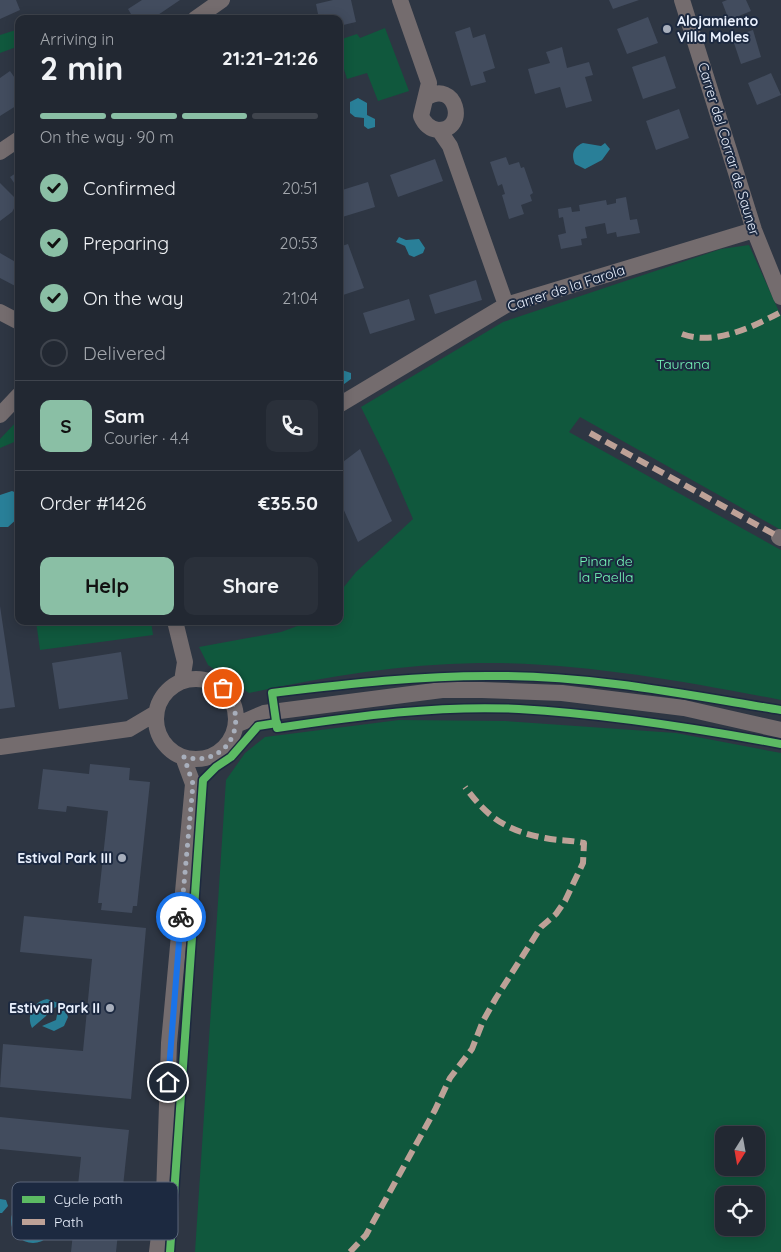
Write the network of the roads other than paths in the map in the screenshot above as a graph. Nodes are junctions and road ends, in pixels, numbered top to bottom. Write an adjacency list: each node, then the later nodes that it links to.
1 (222, 0): 4 (street)
2 (682, 0): 9 (street, Carrer del Corrar de Sauner)
3 (401, 1): 5 (street)
4 (201, 15)
5 (428, 91): 6 (street); 6 (street)
6 (445, 128): 11 (street)
7 (15, 142): 8 (street)
8 (0, 152)
9 (754, 230): 10 (street, Carrer del Corrar de Sauner); 11 (street, Carrer de la Farola)
10 (779, 291)
11 (506, 305): 15 (street, Carrer de la Farola)
12 (0, 312): 13 (street)
13 (15, 320)
14 (15, 399): 16 (street)
15 (343, 403)
16 (0, 415)
17 (176, 625): 18 (street)
18 (185, 662): 19 (street); 20 (street)
19 (200, 678): 20 (street); 21 (street)
20 (182, 680): 22 (street)
21 (233, 702): 23 (street); 24 (street)
22 (156, 713): 25 (street); 27 (street)
23 (269, 713): 24 (street); 26 (street)
24 (236, 725): 29 (street)
25 (130, 729): 27 (street); 28 (street)
26 (781, 730)
27 (162, 741): 30 (street)
28 (0, 747)
29 (212, 756): 30 (street); 31 (street)
30 (184, 757): 31 (street)
31 (193, 784): 32 (street)
32 (164, 1182)

